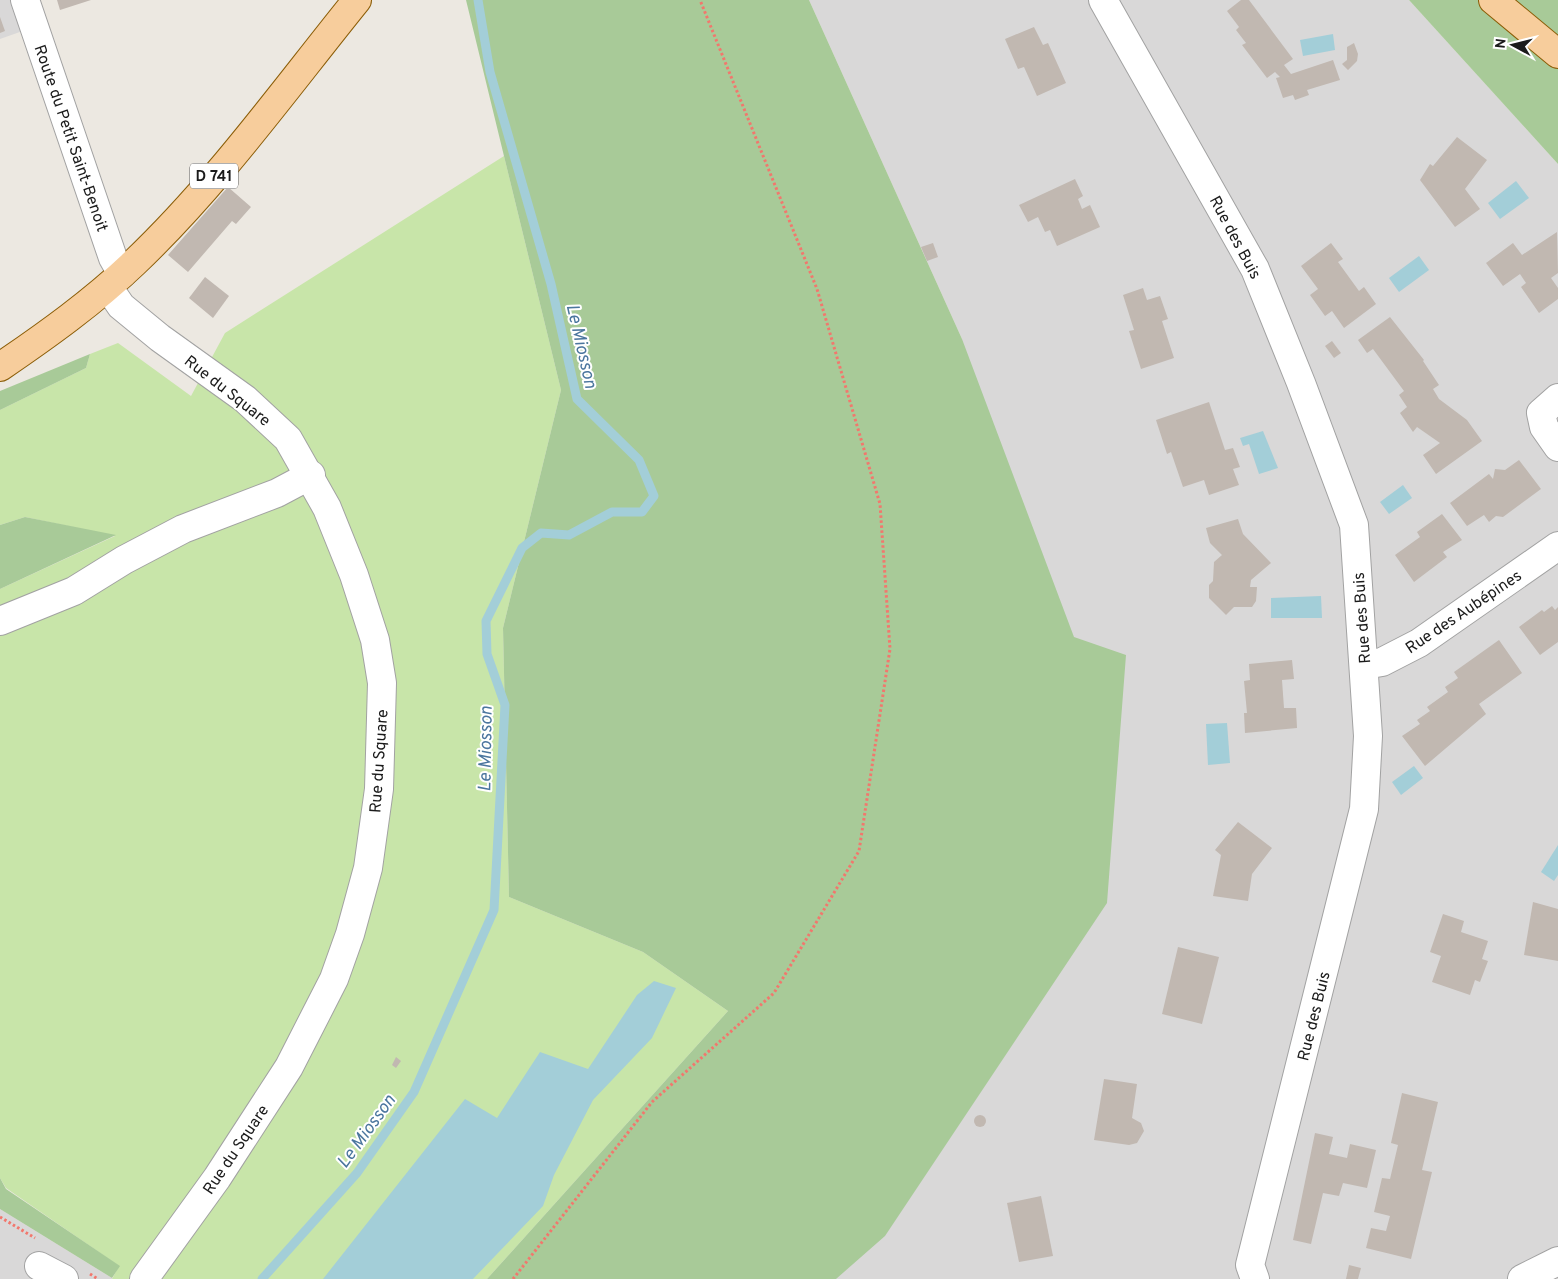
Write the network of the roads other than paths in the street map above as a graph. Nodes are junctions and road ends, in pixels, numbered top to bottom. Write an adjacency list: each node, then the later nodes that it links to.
1 (25, 0): 6 (street, Route du Petit Saint-Benoit)
2 (357, 0): 6 (main road, D 741)
3 (1103, 0): 15 (street, Rue des Buis)
4 (1493, 0): 5 (main road)
5 (1558, 54)
6 (115, 281): 7 (main road, D 741); 12 (street, Rue du Square)
7 (49, 332): 8 (main road, D 741); 9 (main road, D 741)
8 (0, 352)
9 (0, 367)
10 (1558, 398): 11 (street)
11 (1558, 447)
12 (311, 475): 14 (street); 19 (street, Rue du Square)
13 (1558, 546): 15 (street, Rue des Aubépines)
14 (0, 621)
15 (1364, 665): 20 (street, Rue des Buis)
16 (1558, 1261): 21 (street)
17 (40, 1266): 18 (street)
18 (64, 1279)
19 (144, 1279)
20 (1255, 1279)
21 (1522, 1279)

